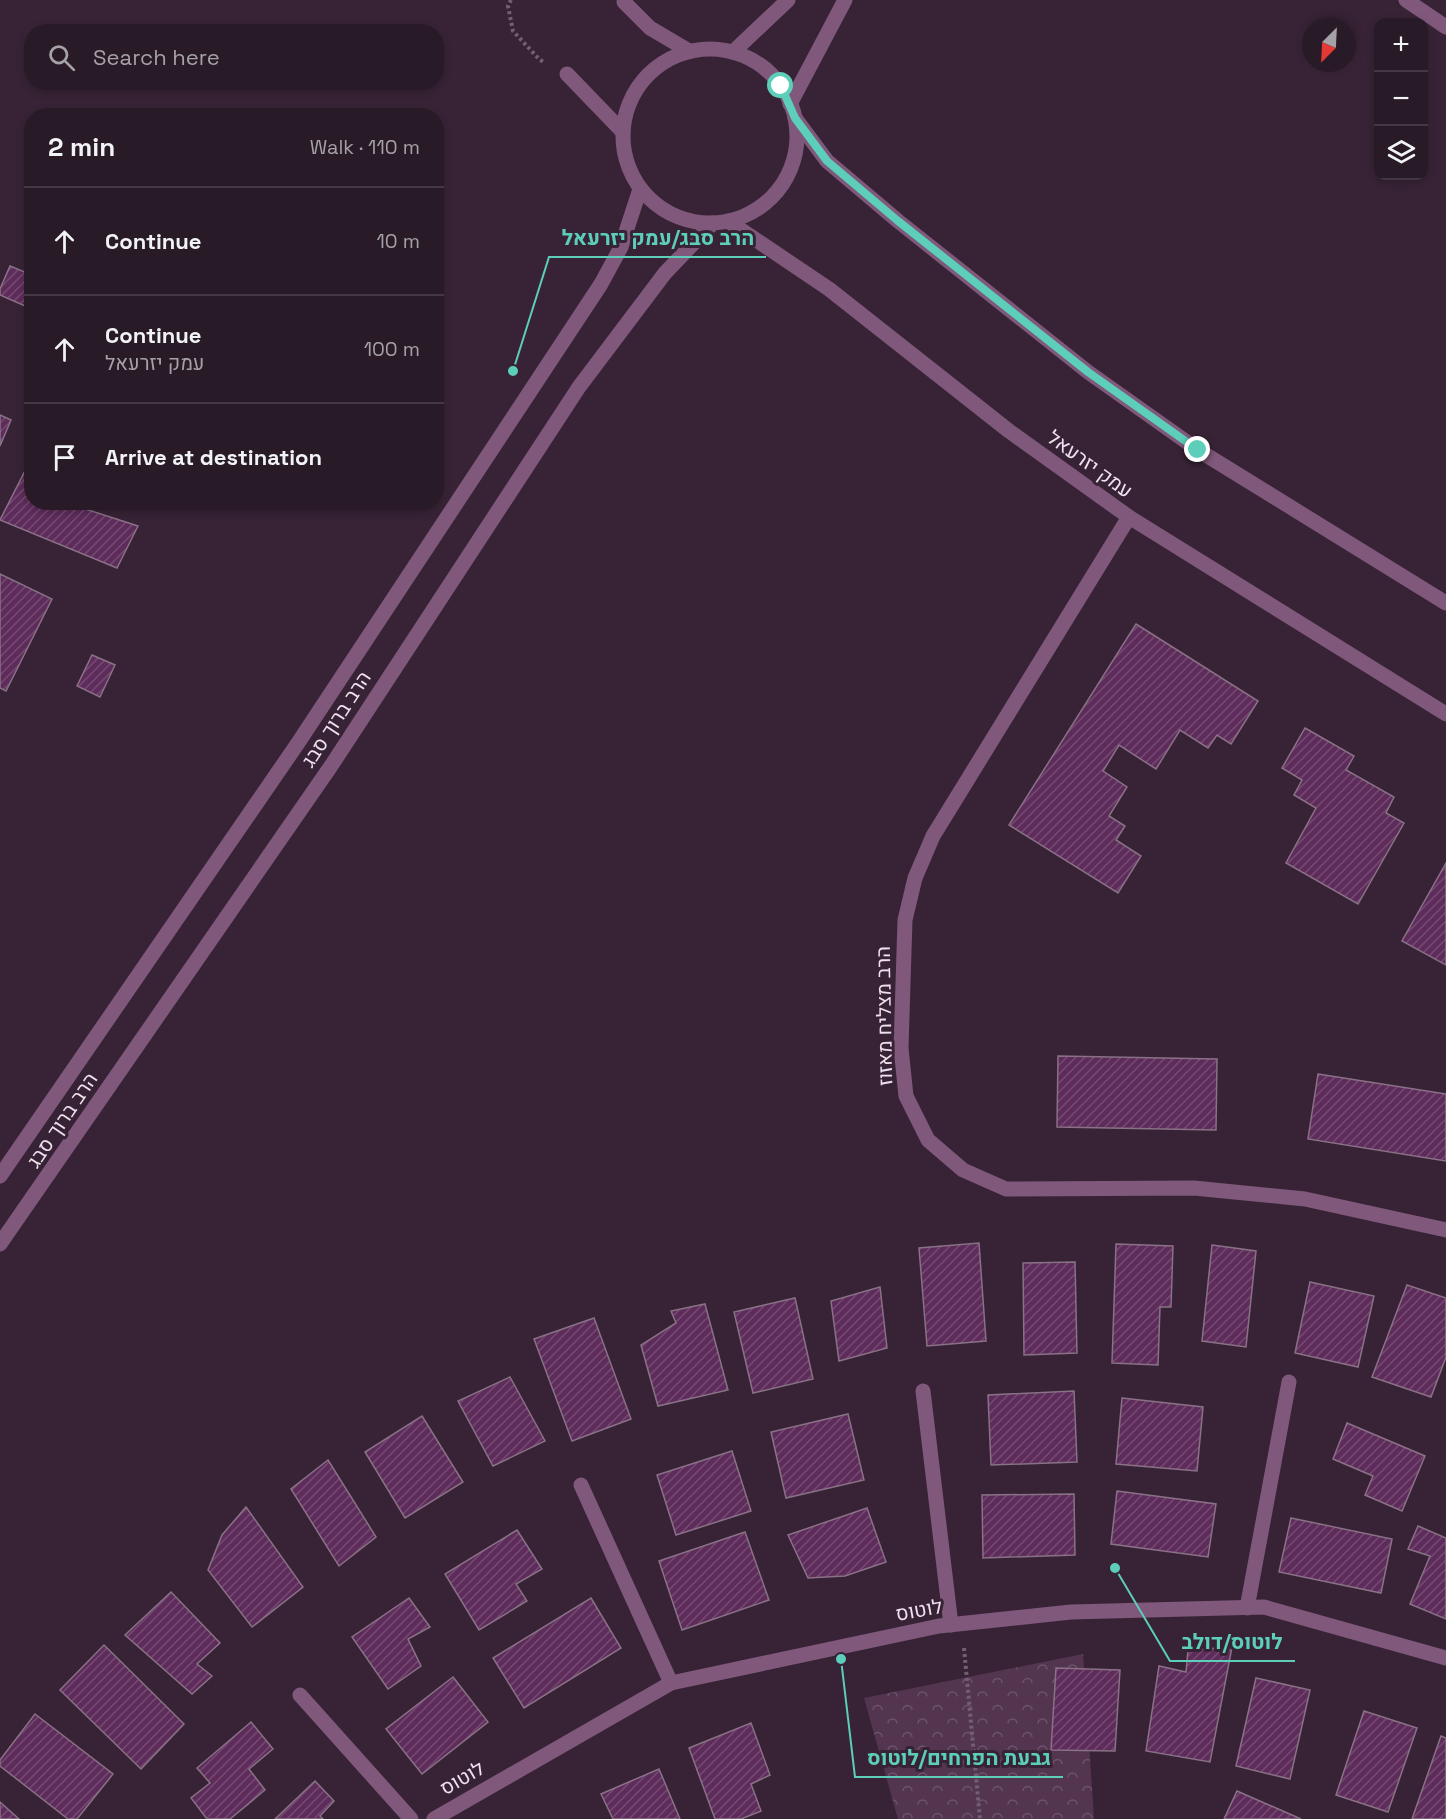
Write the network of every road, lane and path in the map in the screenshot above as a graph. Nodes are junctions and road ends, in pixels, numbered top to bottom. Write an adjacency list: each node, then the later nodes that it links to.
1 (511, 0): 9 (path)
2 (788, 0): 8 (street)
3 (845, 0): 10 (street)
4 (1406, 0): 6 (street)
5 (624, 2): 7 (street)
6 (1446, 27)
7 (689, 51): 8 (street); 11 (street)
8 (733, 52): 10 (street)
9 (567, 74): 11 (street)
10 (793, 111): 13 (street); 15 (street)
11 (623, 132): 12 (street)
12 (640, 189): 13 (street); 17 (street, הרב ברוך סבג)
13 (721, 222): 14 (street, עמק יזרעאל); 19 (street, הרב ברוך סבג)
14 (1129, 517): 16 (street, עמק יזרעאל); 18 (street, הרב מצליח מאזוז)
15 (1446, 603)
16 (1446, 714)
17 (0, 1176)
18 (1446, 1230)
19 (0, 1244)
20 (1289, 1382): 23 (street)
21 (923, 1390): 24 (street)
22 (581, 1485): 26 (street)
23 (1247, 1608): 24 (street, לוטוס); 25 (street, לוטוס)
24 (957, 1624): 26 (street, לוטוס); 30 (path)
25 (1446, 1658)
26 (671, 1683): 29 (street, לוטוס)
27 (300, 1695): 28 (street)
28 (411, 1819)
29 (434, 1819)
30 (980, 1819)

